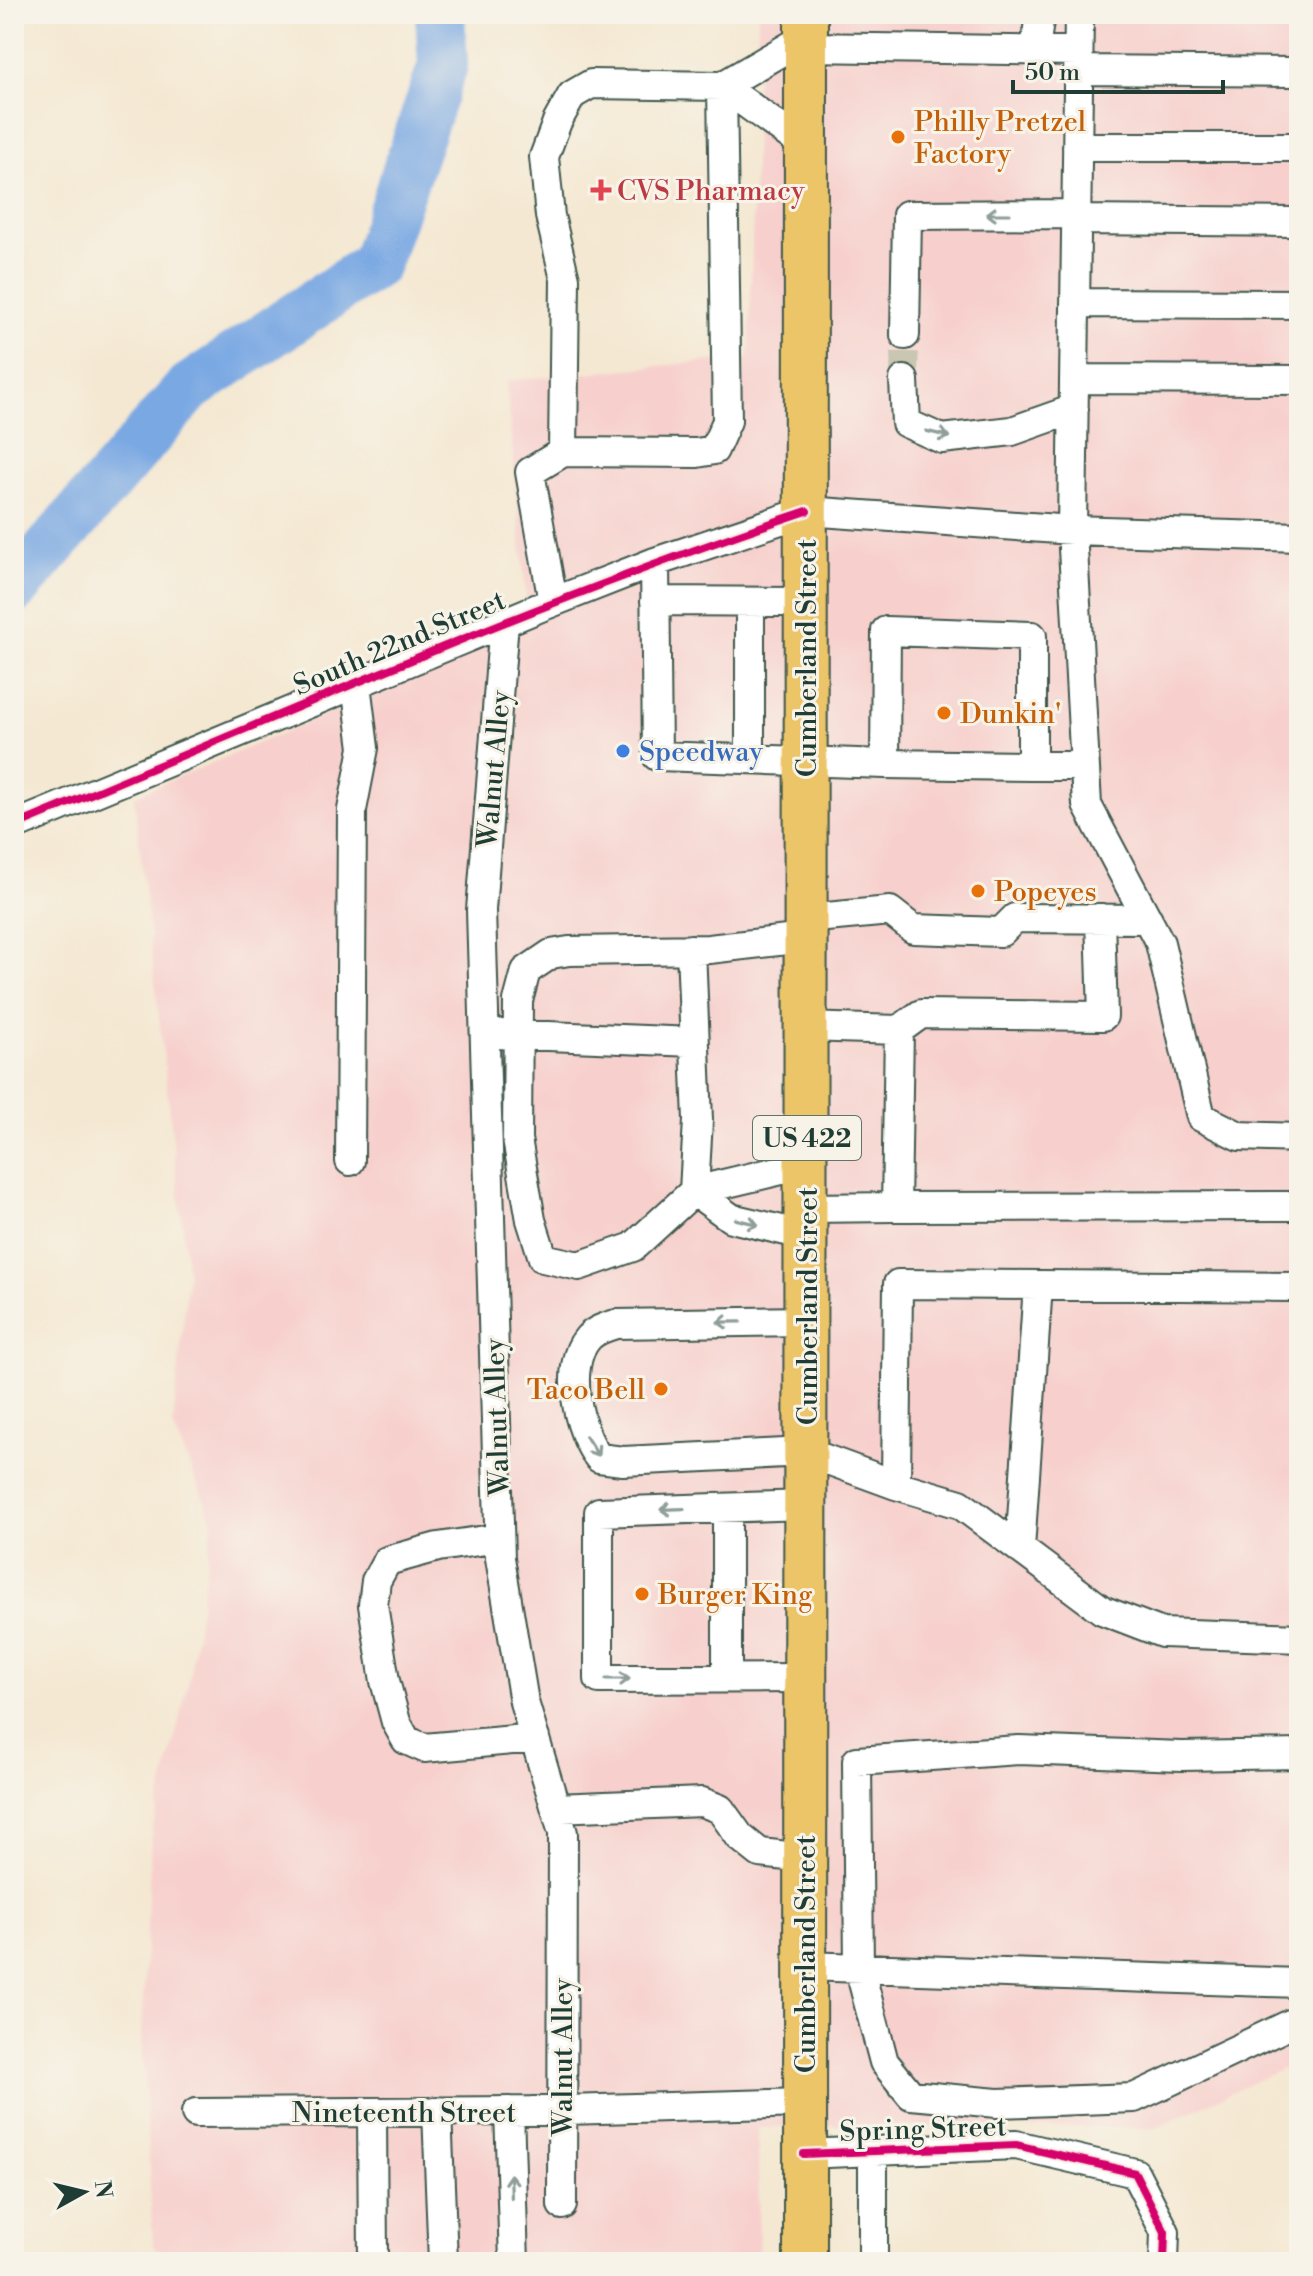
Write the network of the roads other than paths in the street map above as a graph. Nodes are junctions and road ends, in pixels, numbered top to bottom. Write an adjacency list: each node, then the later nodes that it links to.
1 (1040, 14): 4 (street)
2 (1079, 14): 5 (street)
3 (806, 33): 4 (street); 7 (street); 8 (highway, Cumberland Street / US 422)
4 (1035, 50): 5 (street)
5 (1078, 60): 6 (street); 9 (street)
6 (1299, 72)
7 (722, 86): 8 (street); 20 (street); 20 (street)
8 (805, 146): 21 (highway, Cumberland Street / US 422)
9 (1077, 147): 10 (street); 11 (street)
10 (1299, 147)
11 (1076, 217): 12 (street); 13 (street); 15 (street, one-way to 15)
12 (1299, 222)
13 (1075, 303): 14 (street); 16 (street)
14 (1299, 304)
15 (905, 335)
16 (1074, 379): 18 (street); 19 (street)
17 (904, 380): 19 (street, one-way to 19)
18 (1299, 380)
19 (1074, 409): 22 (street)
20 (563, 452): 26 (street)
21 (807, 511): 22 (street); 24 (street, South 22nd Street); 28 (highway, Cumberland Street / US 422)
22 (1072, 530): 23 (street); 35 (street)
23 (1299, 537)
24 (655, 562): 25 (street); 26 (street, South 22nd Street)
25 (655, 601): 27 (street); 31 (street)
26 (553, 602): 29 (street, South 22nd Street)
27 (750, 602): 28 (street); 31 (street)
28 (807, 602): 32 (highway, Cumberland Street / US 422)
29 (504, 622): 30 (street, South 22nd Street); 43 (street, Walnut Alley)
30 (356, 684): 36 (street, South 22nd Street); 47 (street)
31 (750, 758): 32 (street)
32 (804, 759): 33 (street); 39 (highway, Cumberland Street / US 422)
33 (885, 764): 34 (street); 34 (street)
34 (1032, 766): 35 (street)
35 (1084, 766): 38 (street)
36 (14, 826)
37 (1100, 918): 38 (street); 39 (street); 42 (street)
38 (1148, 919): 46 (street)
39 (805, 929): 40 (street); 41 (highway, Cumberland Street / US 422)
40 (691, 949): 44 (street); 45 (street)
41 (805, 1027): 42 (street); 48 (highway, Cumberland Street / US 422)
42 (899, 1030): 51 (street)
43 (485, 1033): 44 (street); 60 (street, Walnut Alley)
44 (518, 1034): 45 (street); 49 (street)
45 (694, 1042): 49 (street)
46 (1299, 1138)
47 (350, 1161)
48 (807, 1164): 49 (street); 52 (highway, Cumberland Street / US 422)
49 (694, 1191): 52 (street, one-way to 52)
50 (1299, 1206): 51 (street)
51 (896, 1207): 52 (street)
52 (807, 1222): 55 (highway, Cumberland Street / US 422)
53 (1038, 1285): 54 (street); 57 (street); 61 (street)
54 (1299, 1287)
55 (807, 1321): 56 (highway, Cumberland Street / US 422); 56 (street, one-way to 56)
56 (806, 1452): 57 (street); 58 (highway, Cumberland Street / US 422)
57 (896, 1485): 61 (street)
58 (806, 1505): 59 (street); 64 (highway, Cumberland Street / US 422)
59 (727, 1508): 63 (street); 63 (street, one-way to 63)
60 (499, 1538): 65 (street, Walnut Alley); 65 (street)
61 (1020, 1549): 62 (street)
62 (1299, 1638)
63 (727, 1678): 64 (street)
64 (806, 1678): 68 (highway, Cumberland Street / US 422)
65 (535, 1738): 67 (street, Walnut Alley)
66 (1299, 1754): 70 (street)
67 (556, 1808): 68 (street); 74 (street, Walnut Alley)
68 (805, 1858): 69 (highway, Cumberland Street / US 422)
69 (805, 1966): 70 (street); 73 (highway, Cumberland Street / US 422)
70 (859, 1967): 71 (street); 72 (street)
71 (1299, 1983)
72 (1299, 2020)
73 (804, 2103): 74 (street, Nineteenth Street); 80 (highway, Cumberland Street / US 422)
74 (561, 2110): 76 (street, Nineteenth Street); 81 (street, Walnut Alley)
75 (437, 2111): 76 (street, Nineteenth Street); 77 (street, Nineteenth Street); 83 (street)
76 (509, 2111): 84 (street, one-way to 76)
77 (372, 2112): 78 (street, Nineteenth Street); 82 (street)
78 (196, 2113)
79 (873, 2151): 80 (street, Spring Street); 86 (street); 87 (street, Spring Street)
80 (804, 2154): 85 (highway, Cumberland Street / US 422)
81 (562, 2205)
82 (373, 2262)
83 (443, 2262)
84 (514, 2262)
85 (805, 2262)
86 (873, 2262)
87 (1164, 2262)

